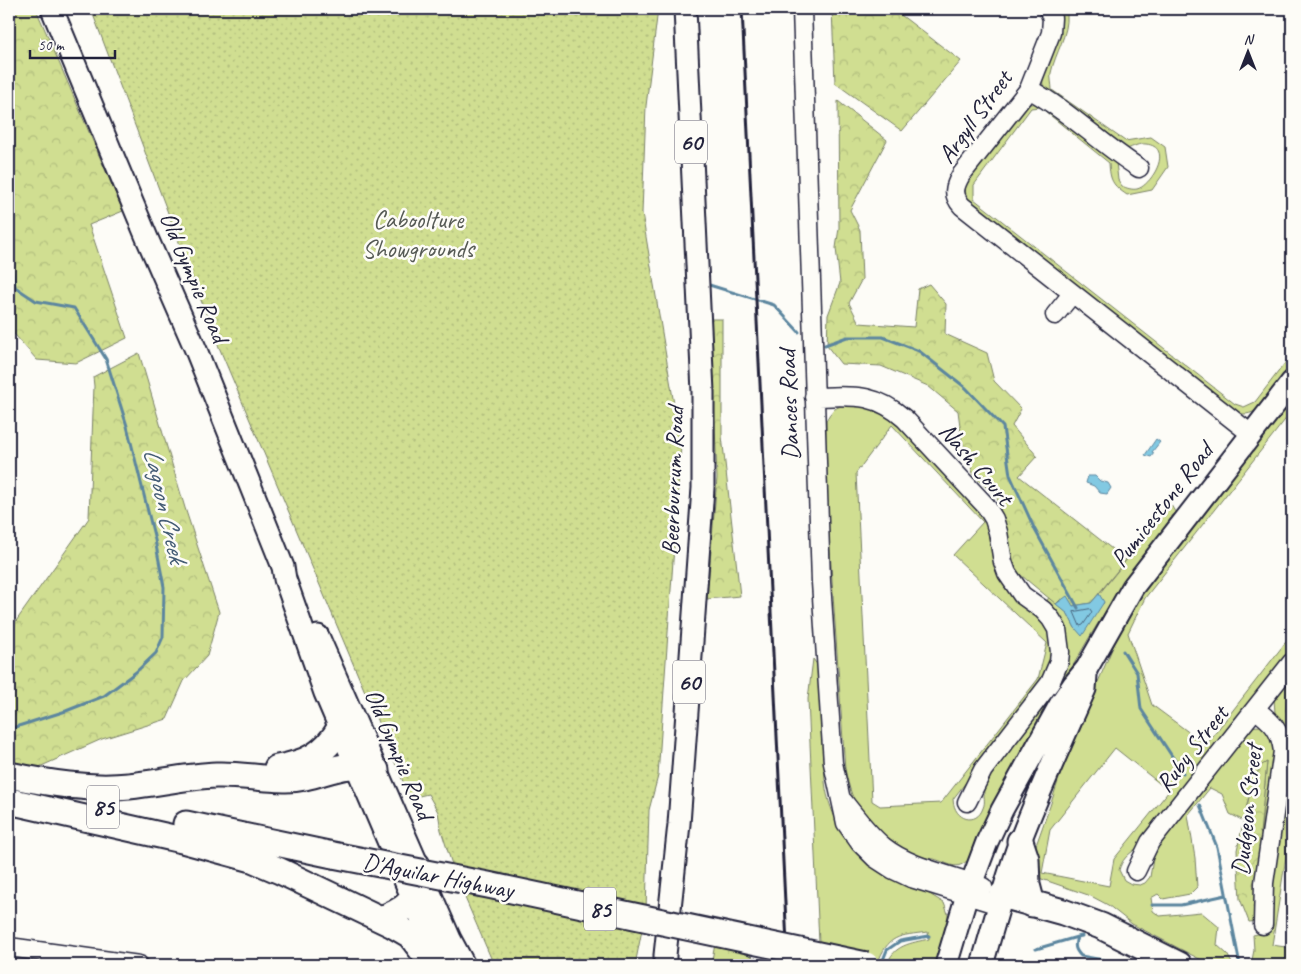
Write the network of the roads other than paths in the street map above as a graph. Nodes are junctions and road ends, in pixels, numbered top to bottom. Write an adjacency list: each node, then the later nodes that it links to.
1 (52, 9): 12 (main road, Old Gympie Road)
2 (685, 9): 31 (main road, Beerburrum Road / 60)
3 (802, 9): 10 (street, Dances Road)
4 (1048, 9): 5 (street, Argyll Street)
5 (1029, 89): 6 (street); 7 (street, Argyll Street)
6 (1139, 168)
7 (1072, 294): 8 (street); 11 (street, Argyll Street)
8 (1055, 315)
9 (1292, 382): 11 (main road, Pumicestone Road)
10 (814, 397): 20 (street, Nash Court); 24 (street, Dances Road)
11 (1251, 434): 14 (main road, Pumicestone Road)
12 (283, 567): 16 (main road, Old Gympie Road); 17 (main road, Old Gympie Road)
13 (1292, 662): 15 (street, Ruby Street)
14 (1087, 668): 21 (main road, Pumicestone Road); 24 (main road, Pumicestone Road)
15 (1255, 709): 23 (street, Ruby Street); 29 (street, Dudgeon Street)
16 (340, 728): 17 (main road, Old Gympie Road); 18 (highway)
17 (366, 768): 18 (highway); 22 (main road, Old Gympie Road); 25 (main road, Old Gympie Road)
18 (260, 776): 19 (highway)
19 (17, 787): 28 (highway); 36 (highway, D'Aguilar Highway / 85, bridge)
20 (967, 802)
21 (1020, 841): 26 (main road, Pumicestone Road); 27 (highway)
22 (417, 865): 25 (highway); 35 (main road, Old Gympie Road)
23 (1136, 871)
24 (969, 889): 26 (street, Dances Road); 37 (main road, Pumicestone Road)
25 (413, 898): 28 (highway); 34 (main road, Old Gympie Road)
26 (1000, 900): 27 (highway); 38 (main road, Pumicestone Road)
27 (1032, 904): 39 (highway)
28 (382, 919): 33 (highway)
29 (1263, 925)
30 (9, 947): 32 (street)
31 (664, 962)
32 (139, 965)
33 (433, 965)
34 (441, 965)
35 (464, 965)
36 (866, 965)
37 (946, 965)
38 (982, 965)
39 (1179, 965)

